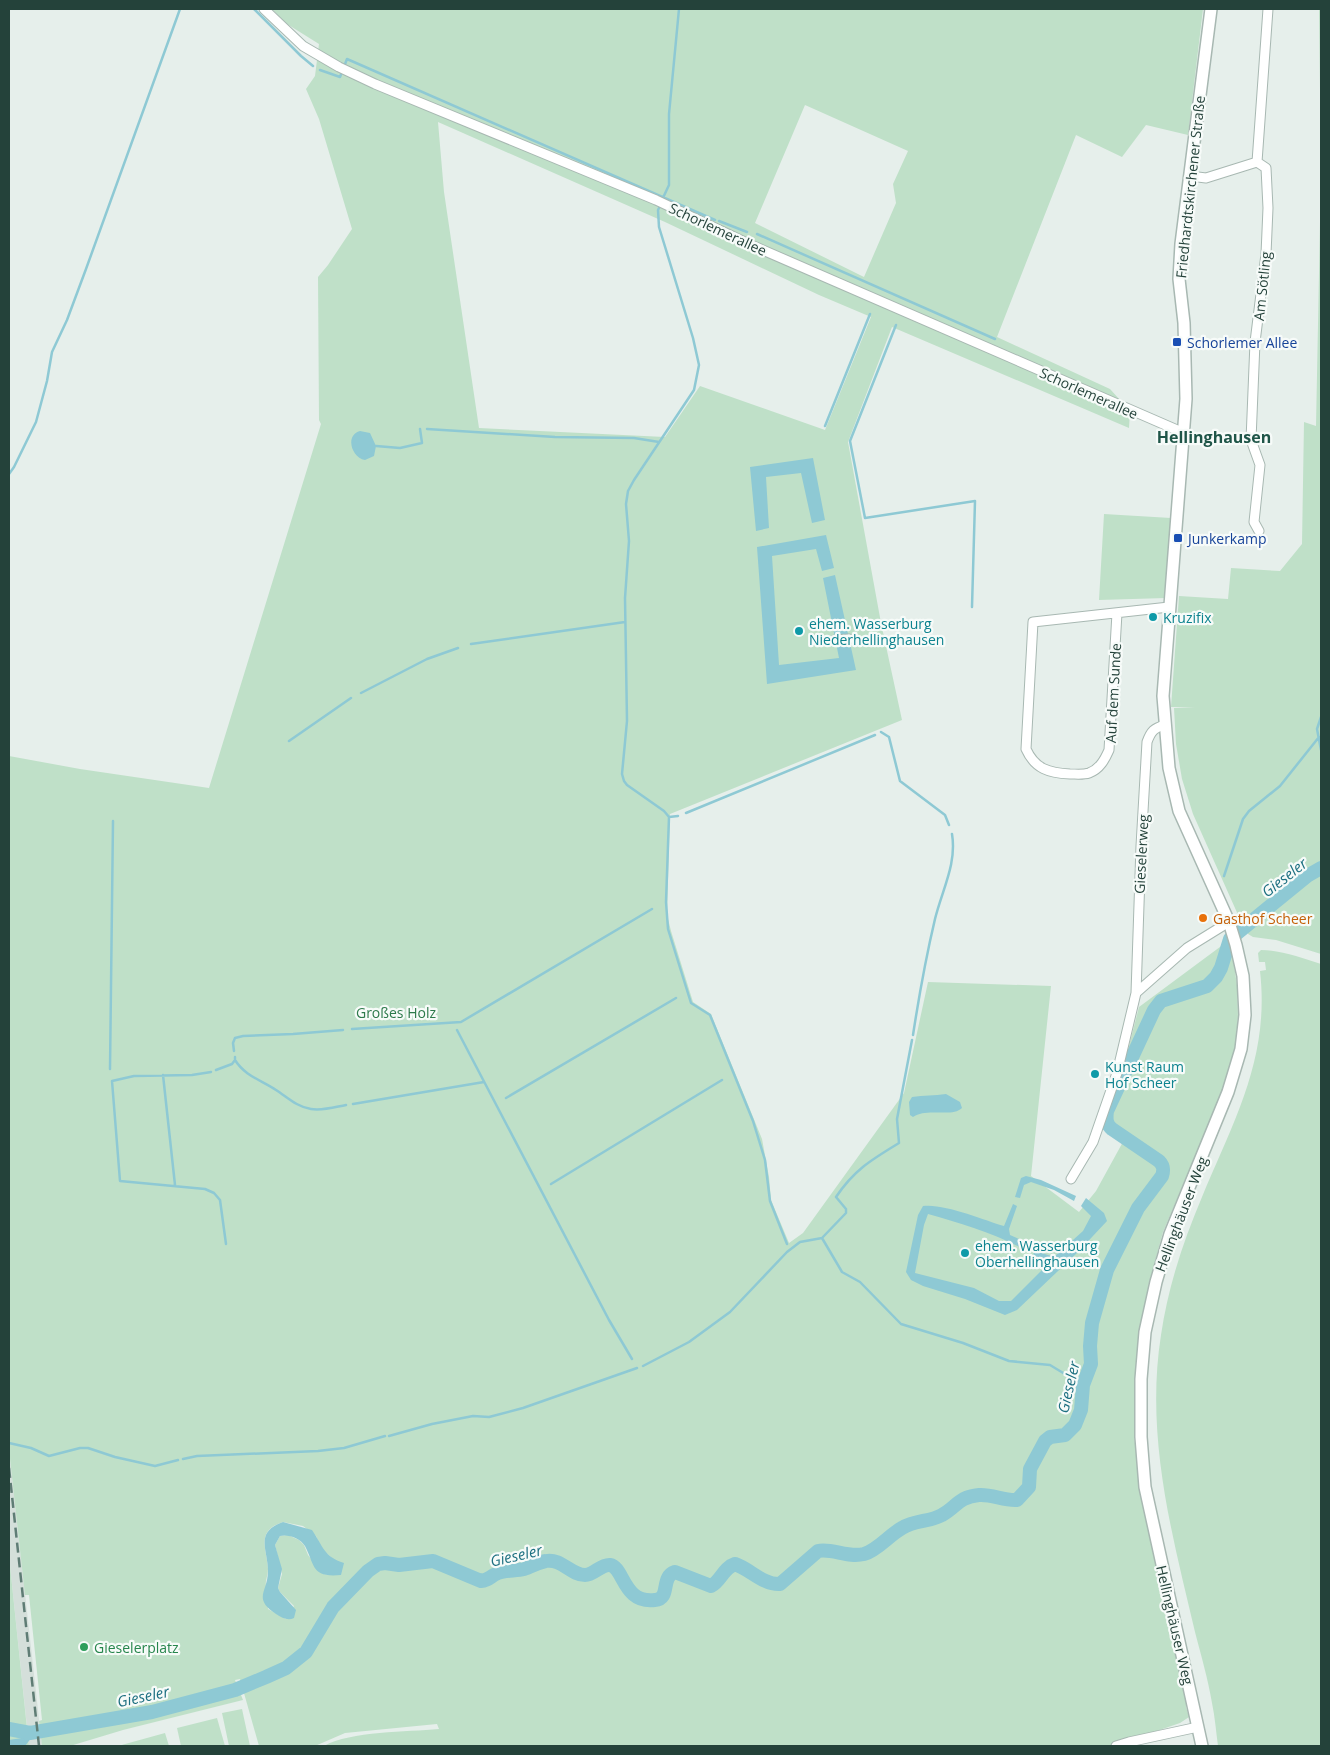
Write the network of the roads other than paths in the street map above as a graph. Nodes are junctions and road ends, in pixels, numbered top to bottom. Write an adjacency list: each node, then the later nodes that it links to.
1 (264, 9): 6 (street, Schorlemerallee)
2 (1211, 9): 5 (street, Friedhardtskirchener Straße)
3 (1268, 9): 4 (street, Am Sötling)
4 (1257, 162): 5 (street); 7 (street, Am Sötling)
5 (1190, 176): 6 (street, Friedhardtskirchener Straße)
6 (1184, 433): 8 (street, Friedhardtskirchener Straße)
7 (1259, 531)
8 (1169, 607): 9 (street); 12 (street, Friedhardtskirchener Straße)
9 (1117, 613): 9 (street, Auf dem Sunde)
10 (849, 639): 11 (street)
11 (835, 640)
12 (1165, 725): 13 (street, Friedhardtskirchener Straße); 14 (street, Gieselerweg)
13 (1230, 925): 14 (street); 16 (street, Hellinghäuser Weg)
14 (1136, 993): 15 (street, Gieselerweg)
15 (1071, 1179)
16 (1198, 1727): 17 (street); 18 (street, Hellinghäuser Weg)
17 (1116, 1746)
18 (1202, 1746)

